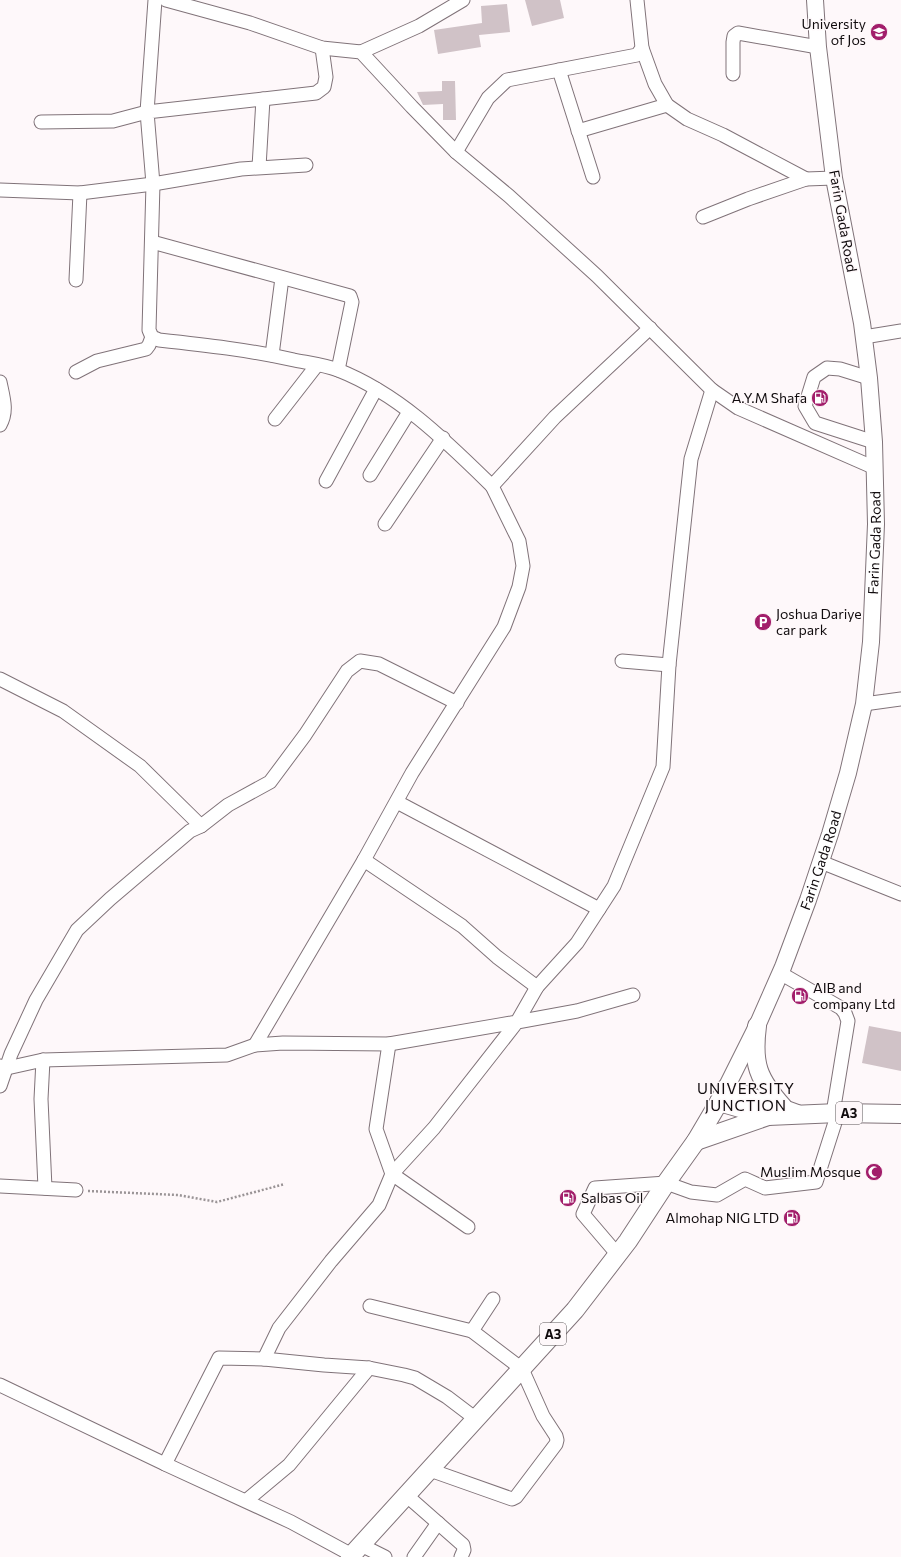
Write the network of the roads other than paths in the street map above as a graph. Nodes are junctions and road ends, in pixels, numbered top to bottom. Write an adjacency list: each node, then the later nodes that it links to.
1 (155, 0): 14 (street)
2 (463, 0): 9 (street)
3 (637, 0): 8 (street)
4 (815, 0): 6 (main road, Farin Gada Road)
5 (172, 1): 7 (street)
6 (818, 47): 11 (street); 21 (main road, Farin Gada Road)
7 (322, 48): 9 (street); 12 (street)
8 (642, 48): 10 (street); 13 (street)
9 (361, 52): 17 (street)
10 (559, 70): 16 (street); 17 (street)
11 (733, 74)
12 (263, 99): 14 (street); 19 (street)
13 (667, 106): 16 (street); 22 (street)
14 (148, 112): 15 (street); 23 (street)
15 (41, 122)
16 (578, 131): 20 (street)
17 (456, 152): 30 (street)
18 (306, 165): 19 (street)
19 (259, 167): 23 (street)
20 (593, 177)
21 (834, 178): 22 (street); 33 (main road, Farin Gada Road)
22 (806, 179): 26 (street)
23 (153, 184): 25 (street); 27 (street)
24 (0, 190): 25 (street)
25 (80, 193): 29 (street)
26 (703, 217)
27 (152, 242): 28 (street); 32 (street)
28 (282, 278): 34 (street); 36 (street)
29 (76, 280)
30 (650, 328): 41 (street); 50 (street)
31 (901, 331): 33 (street)
32 (152, 337): 34 (street); 37 (street)
33 (864, 337): 38 (main road, Farin Gada Road)
34 (272, 355): 35 (street)
35 (317, 365): 36 (street); 43 (street)
36 (338, 370): 40 (street)
37 (76, 372)
38 (869, 378): 46 (main road, Farin Gada Road); 46 (street)
39 (0, 382): 44 (street)
40 (376, 389): 42 (street); 49 (street)
41 (712, 390): 47 (street); 53 (street)
42 (409, 412): 45 (street); 48 (street)
43 (275, 419)
44 (0, 425)
45 (443, 438): 50 (street); 51 (street)
46 (874, 442): 47 (main road, Farin Gada Road)
47 (874, 468): 57 (main road, Farin Gada Road)
48 (370, 475)
49 (326, 481)
50 (492, 486): 56 (street)
51 (385, 524)
52 (622, 661): 53 (street)
53 (669, 665): 63 (street)
54 (0, 679): 59 (street)
55 (901, 699): 57 (street)
56 (457, 703): 58 (street); 59 (street)
57 (864, 704): 61 (main road, Farin Gada Road)
58 (397, 802): 60 (street); 63 (street)
59 (201, 826): 72 (street)
60 (364, 860): 65 (street); 70 (street)
61 (820, 862): 62 (street); 64 (main road, Farin Gada Road)
62 (901, 894)
63 (600, 909): 65 (street)
64 (780, 973): 68 (main road, Farin Gada Road); 76 (street)
65 (537, 987): 67 (street)
66 (633, 995): 67 (street)
67 (517, 1022): 69 (street); 79 (street)
68 (757, 1026): 74 (main road, Farin Gada Road); 75 (highway)
69 (389, 1044): 70 (street); 79 (street)
70 (255, 1045): 71 (street)
71 (43, 1060): 72 (street); 82 (street)
72 (3, 1067): 73 (street)
73 (0, 1086)
74 (723, 1095): 75 (highway, A3); 78 (highway, A3)
75 (783, 1112): 76 (highway, A3); 78 (highway, A3)
76 (836, 1113): 77 (highway, A3); 80 (street)
77 (901, 1114)
78 (696, 1141): 80 (highway, A3)
79 (392, 1174): 84 (street); 89 (street)
80 (666, 1183): 85 (highway, A3); 85 (street)
81 (0, 1186): 82 (street)
82 (45, 1188): 83 (street)
83 (76, 1190)
84 (468, 1227)
85 (618, 1255): 91 (highway, A3)
86 (493, 1299): 88 (street)
87 (370, 1306): 88 (street)
88 (472, 1331): 91 (street)
89 (264, 1359): 90 (street); 94 (street)
90 (369, 1368): 93 (street); 97 (street)
91 (522, 1369): 93 (highway, A3); 95 (street)
92 (0, 1385): 94 (street)
93 (476, 1419): 95 (highway, A3)
94 (165, 1464): 97 (street)
95 (430, 1470): 96 (highway, A3)
96 (406, 1495): 98 (street); 99 (highway, A3)
97 (247, 1500): 99 (street)
98 (438, 1523): 101 (street); 102 (street)
99 (354, 1552): 100 (street)
100 (385, 1557)
101 (414, 1557)
102 (461, 1557)

